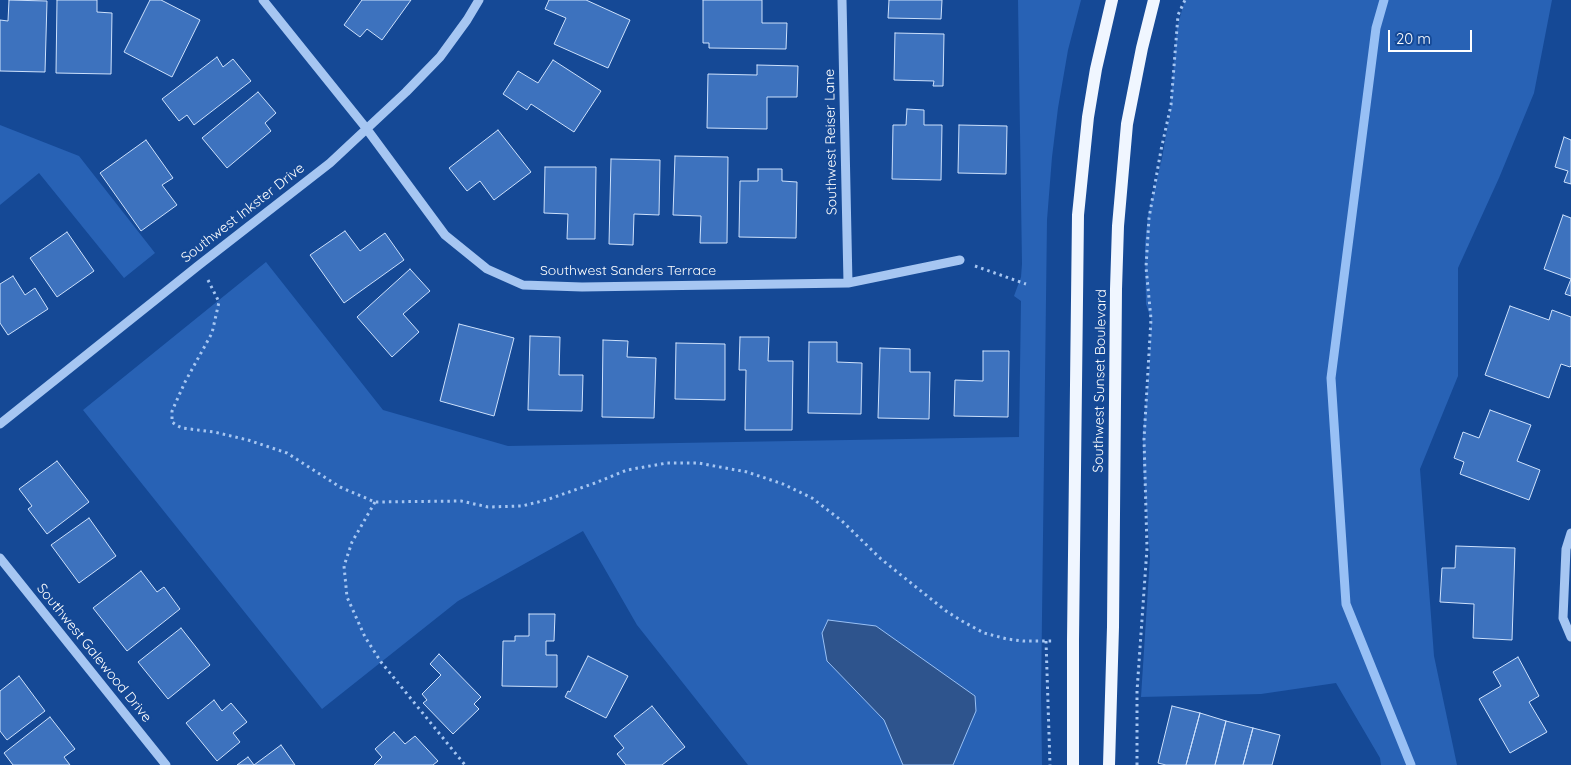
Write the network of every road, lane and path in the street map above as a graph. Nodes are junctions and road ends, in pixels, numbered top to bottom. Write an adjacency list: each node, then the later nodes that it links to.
1 (263, 0): 7 (street, Southwest Sanders Terrace)
2 (479, 0): 7 (street, Southwest Inkster Drive)
3 (842, 0): 10 (street, Southwest Reiser Lane)
4 (1112, 0): 17 (main road, Southwest Sunset Boulevard)
5 (1154, 0): 23 (main road, Southwest Sunset Boulevard)
6 (1185, 0): 24 (path)
7 (366, 128): 9 (street, Southwest Inkster Drive); 10 (street, Southwest Sanders Terrace)
8 (960, 260): 10 (street, Southwest Sanders Terrace); 11 (path)
9 (199, 265): 12 (street, Southwest Inkster Drive); 13 (path)
10 (848, 283)
11 (1026, 284)
12 (0, 424)
13 (375, 502): 18 (path); 20 (path)
14 (1571, 533): 16 (street)
15 (0, 558): 19 (street, Southwest Galewood Drive)
16 (1571, 637)
17 (1073, 640): 18 (path); 22 (main road, Southwest Sunset Boulevard)
18 (1046, 641): 21 (path)
19 (166, 765)
20 (465, 765)
21 (1050, 765)
22 (1073, 765)
23 (1109, 765)
24 (1137, 765)

